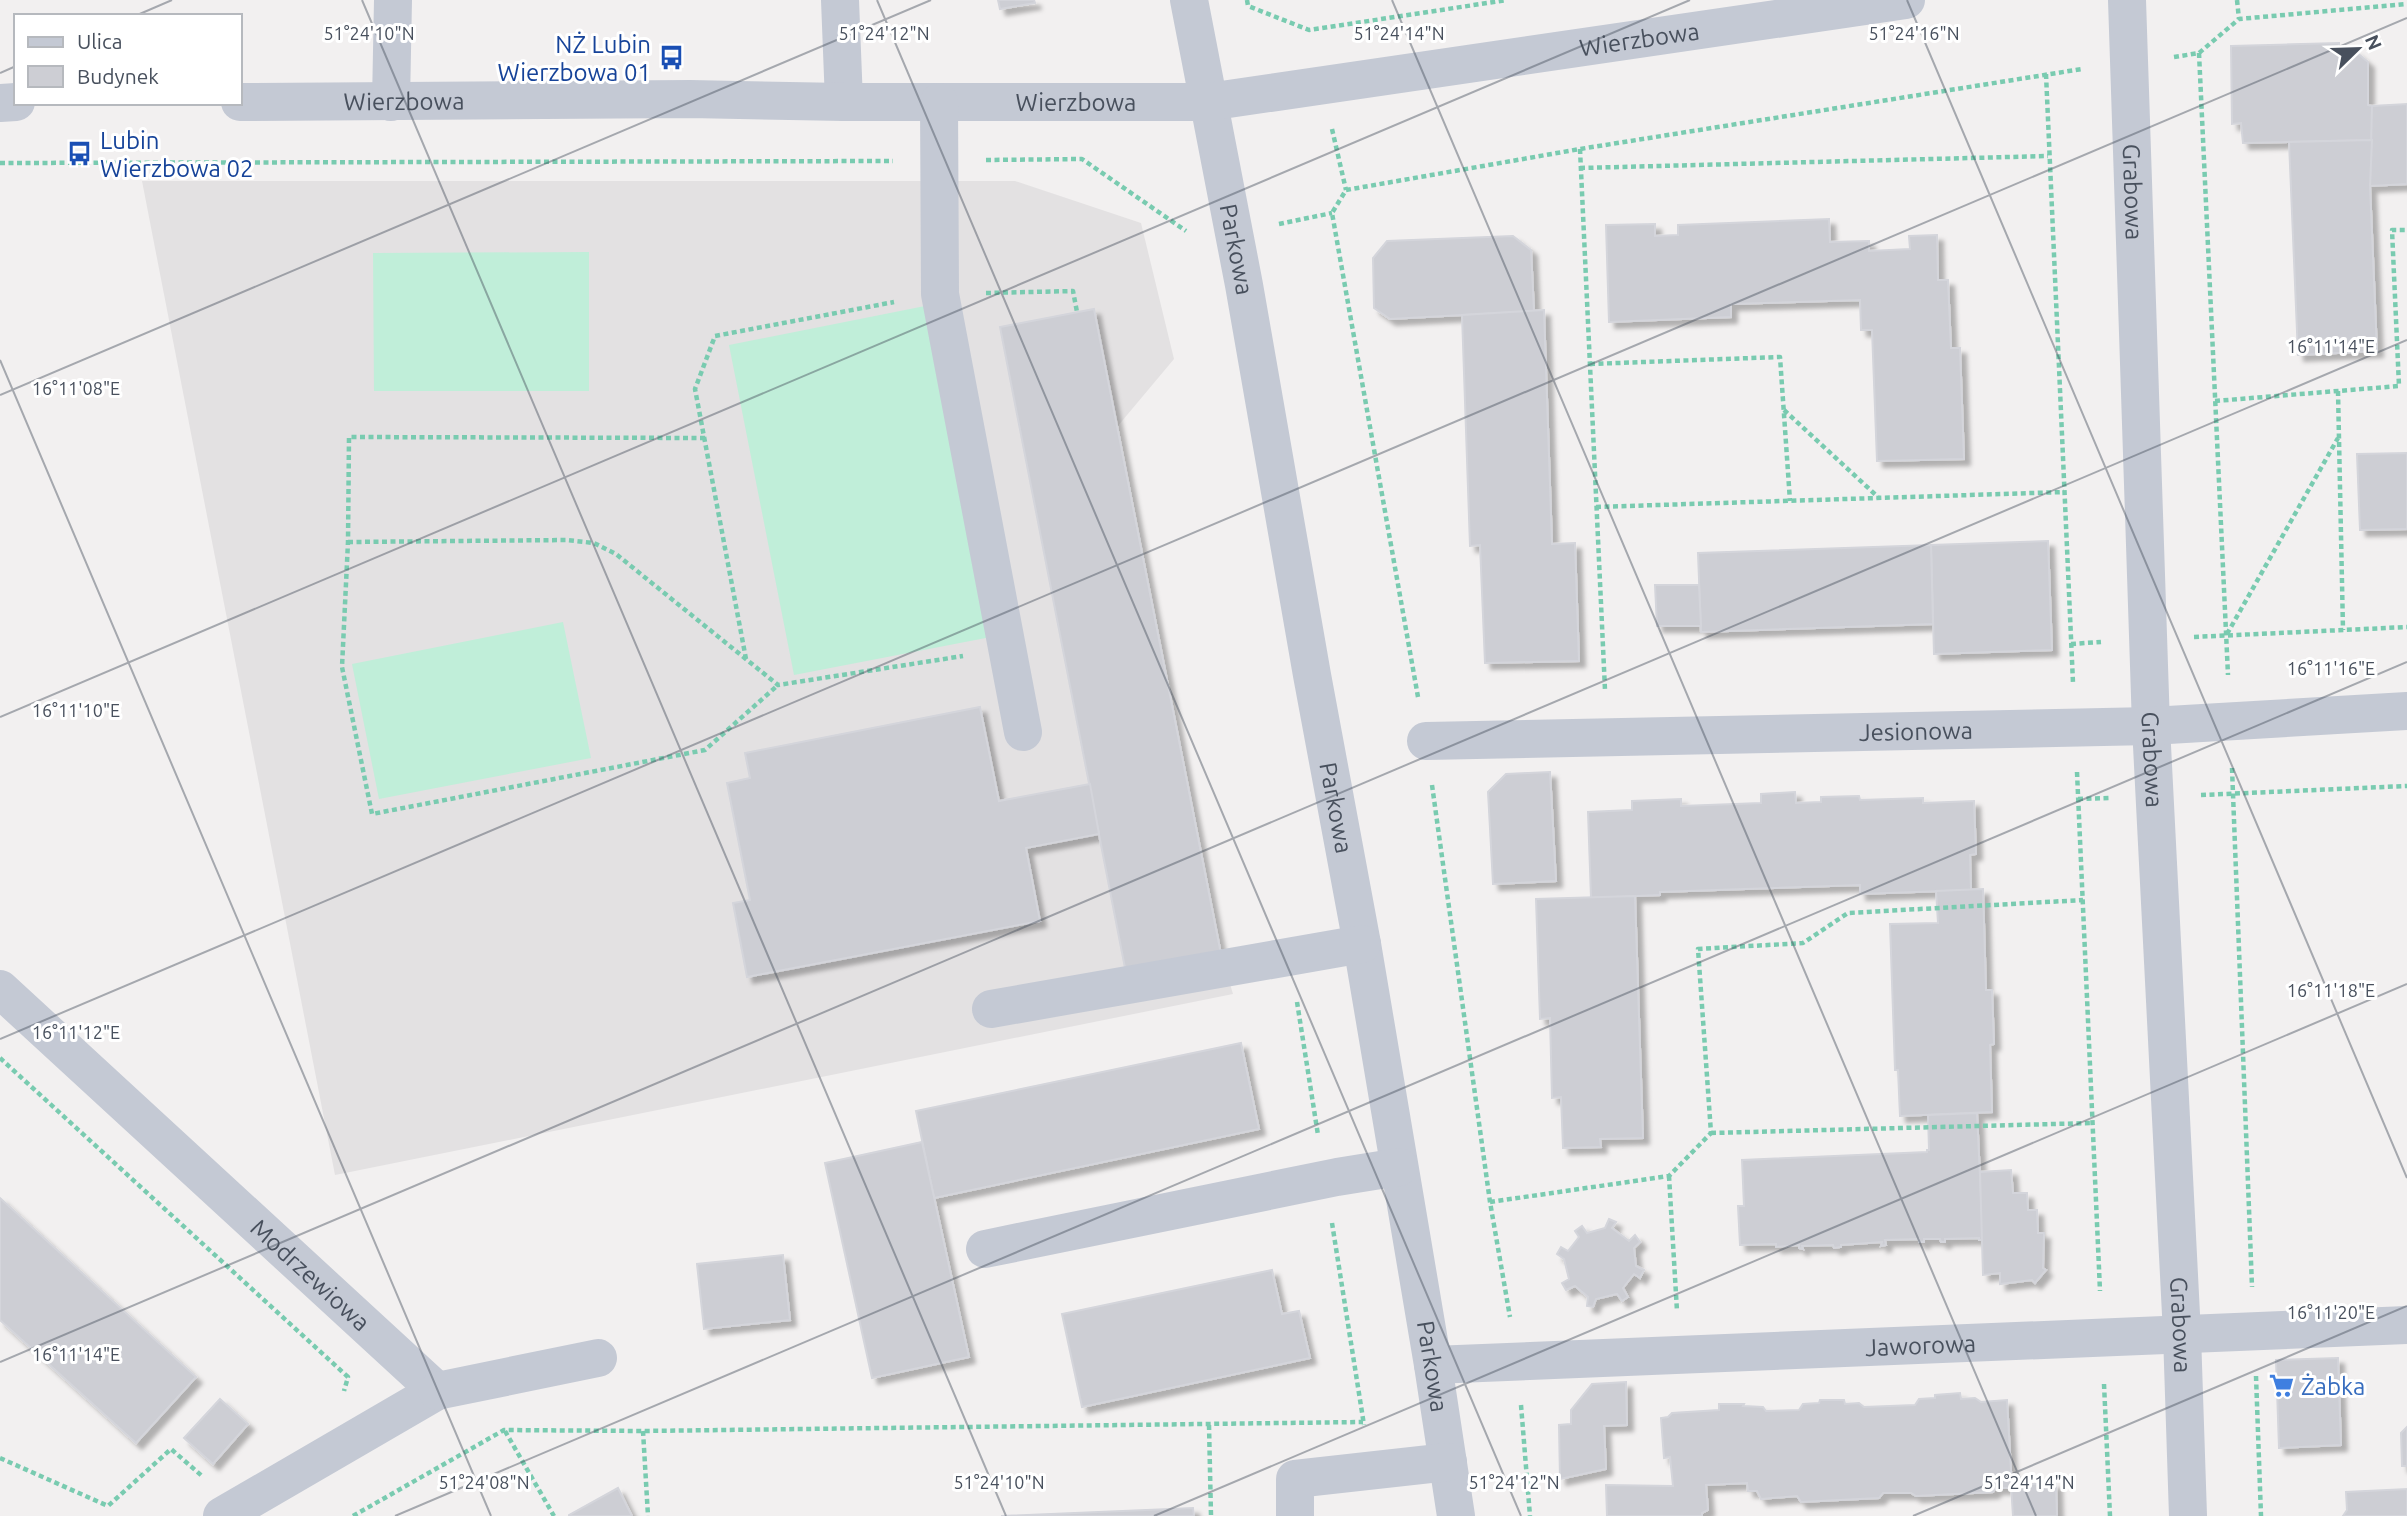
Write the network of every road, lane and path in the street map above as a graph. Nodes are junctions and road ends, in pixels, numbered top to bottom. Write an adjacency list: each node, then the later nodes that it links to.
1 (393, 0): 15 (street)
2 (840, 0): 16 (street)
3 (1189, 0): 18 (street, Parkowa)
4 (1247, 0): 5 (path)
5 (1507, 0)
6 (1906, 0): 18 (street, Wierzbowa)
7 (2127, 0): 12 (street, Grabowa)
8 (2237, 0): 10 (path)
9 (2407, 4): 10 (path)
10 (2239, 19): 11 (path)
11 (2199, 53): 12 (path); 29 (path)
12 (2128, 63): 13 (path); 41 (street, Grabowa)
13 (2046, 74): 19 (path); 20 (path)
14 (242, 102): 15 (street, Wierzbowa)
15 (391, 102): 16 (street, Wierzbowa)
16 (844, 102): 17 (street, Wierzbowa)
17 (939, 102): 18 (street, Wierzbowa); 23 (street)
18 (1208, 102): 58 (street, Parkowa)
19 (1580, 149): 21 (path); 52 (path)
20 (2049, 156): 21 (path); 33 (path)
21 (1580, 168): 25 (path)
22 (2407, 230): 27 (path)
23 (940, 294): 24 (path); 32 (path); 43 (street)
24 (1077, 312)
25 (1590, 364): 30 (path); 36 (path)
26 (2407, 385): 27 (path)
27 (2399, 386): 28 (path)
28 (2338, 391): 29 (path); 31 (path)
29 (2215, 401): 40 (path)
30 (1784, 409): 34 (path); 35 (path)
31 (2339, 437): 39 (path); 40 (path)
32 (705, 438): 37 (path); 44 (path)
33 (2064, 492): 34 (path); 42 (path)
34 (1879, 497): 35 (path)
35 (1790, 501): 36 (path)
36 (1596, 507): 51 (path)
37 (348, 542): 44 (path); 45 (path)
38 (2407, 627): 39 (path)
39 (2343, 630): 40 (path)
40 (2226, 635): 41 (path); 47 (path)
41 (2148, 639): 42 (path); 48 (street, Grabowa)
42 (2071, 644): 49 (path)
43 (1009, 649): 45 (path); 50 (street)
44 (746, 659): 45 (path)
45 (778, 685)
46 (2407, 711): 47 (street, Jesionowa)
47 (2230, 721): 48 (street, Jesionowa); 54 (path)
48 (2151, 726): 49 (street, Jesionowa); 55 (street, Grabowa)
49 (2075, 727): 51 (street, Jesionowa); 56 (path)
50 (1023, 732)
51 (1607, 737): 52 (street, Jesionowa)
52 (1426, 741): 66 (path)
53 (2407, 786): 54 (path)
54 (2233, 794): 55 (path); 69 (path)
55 (2155, 796): 56 (path); 70 (street, Grabowa)
56 (2078, 799): 57 (path)
57 (2083, 900): 62 (path); 63 (path)
58 (1362, 944): 60 (street); 64 (street, Parkowa)
59 (0, 989): 76 (street, Modrzewiowa)
60 (991, 1009)
61 (0, 1058): 77 (path)
62 (2092, 1123): 63 (path); 71 (path)
63 (1711, 1133): 65 (path)
64 (1399, 1167): 67 (street); 75 (street, Parkowa)
65 (1669, 1176): 66 (path); 72 (path)
66 (1490, 1202): 74 (path)
67 (985, 1249)
68 (2407, 1325): 69 (street, Jaworowa)
69 (2254, 1331): 70 (street, Jaworowa); 95 (path)
70 (2182, 1334): 71 (street, Jaworowa); 94 (street, Grabowa)
71 (2102, 1338): 72 (street, Jaworowa); 93 (path)
72 (1679, 1355): 74 (street, Jaworowa)
73 (598, 1358): 76 (street)
74 (1518, 1362): 75 (street, Jaworowa); 92 (path)
75 (1433, 1365): 83 (street, Parkowa)
76 (437, 1391): 85 (street)
77 (342, 1399)
78 (1363, 1422): 79 (path)
79 (1209, 1425): 81 (path); 89 (path)
80 (504, 1430): 81 (path); 86 (path); 87 (path)
81 (643, 1431): 88 (path)
82 (0, 1458): 84 (path)
83 (1448, 1462): 90 (street); 91 (street, Parkowa)
84 (207, 1480)
85 (222, 1516)
86 (353, 1516)
87 (554, 1516)
88 (648, 1516)
89 (1211, 1516)
90 (1295, 1516)
91 (1456, 1516)
92 (1530, 1516)
93 (2110, 1516)
94 (2188, 1516)
95 (2261, 1516)

